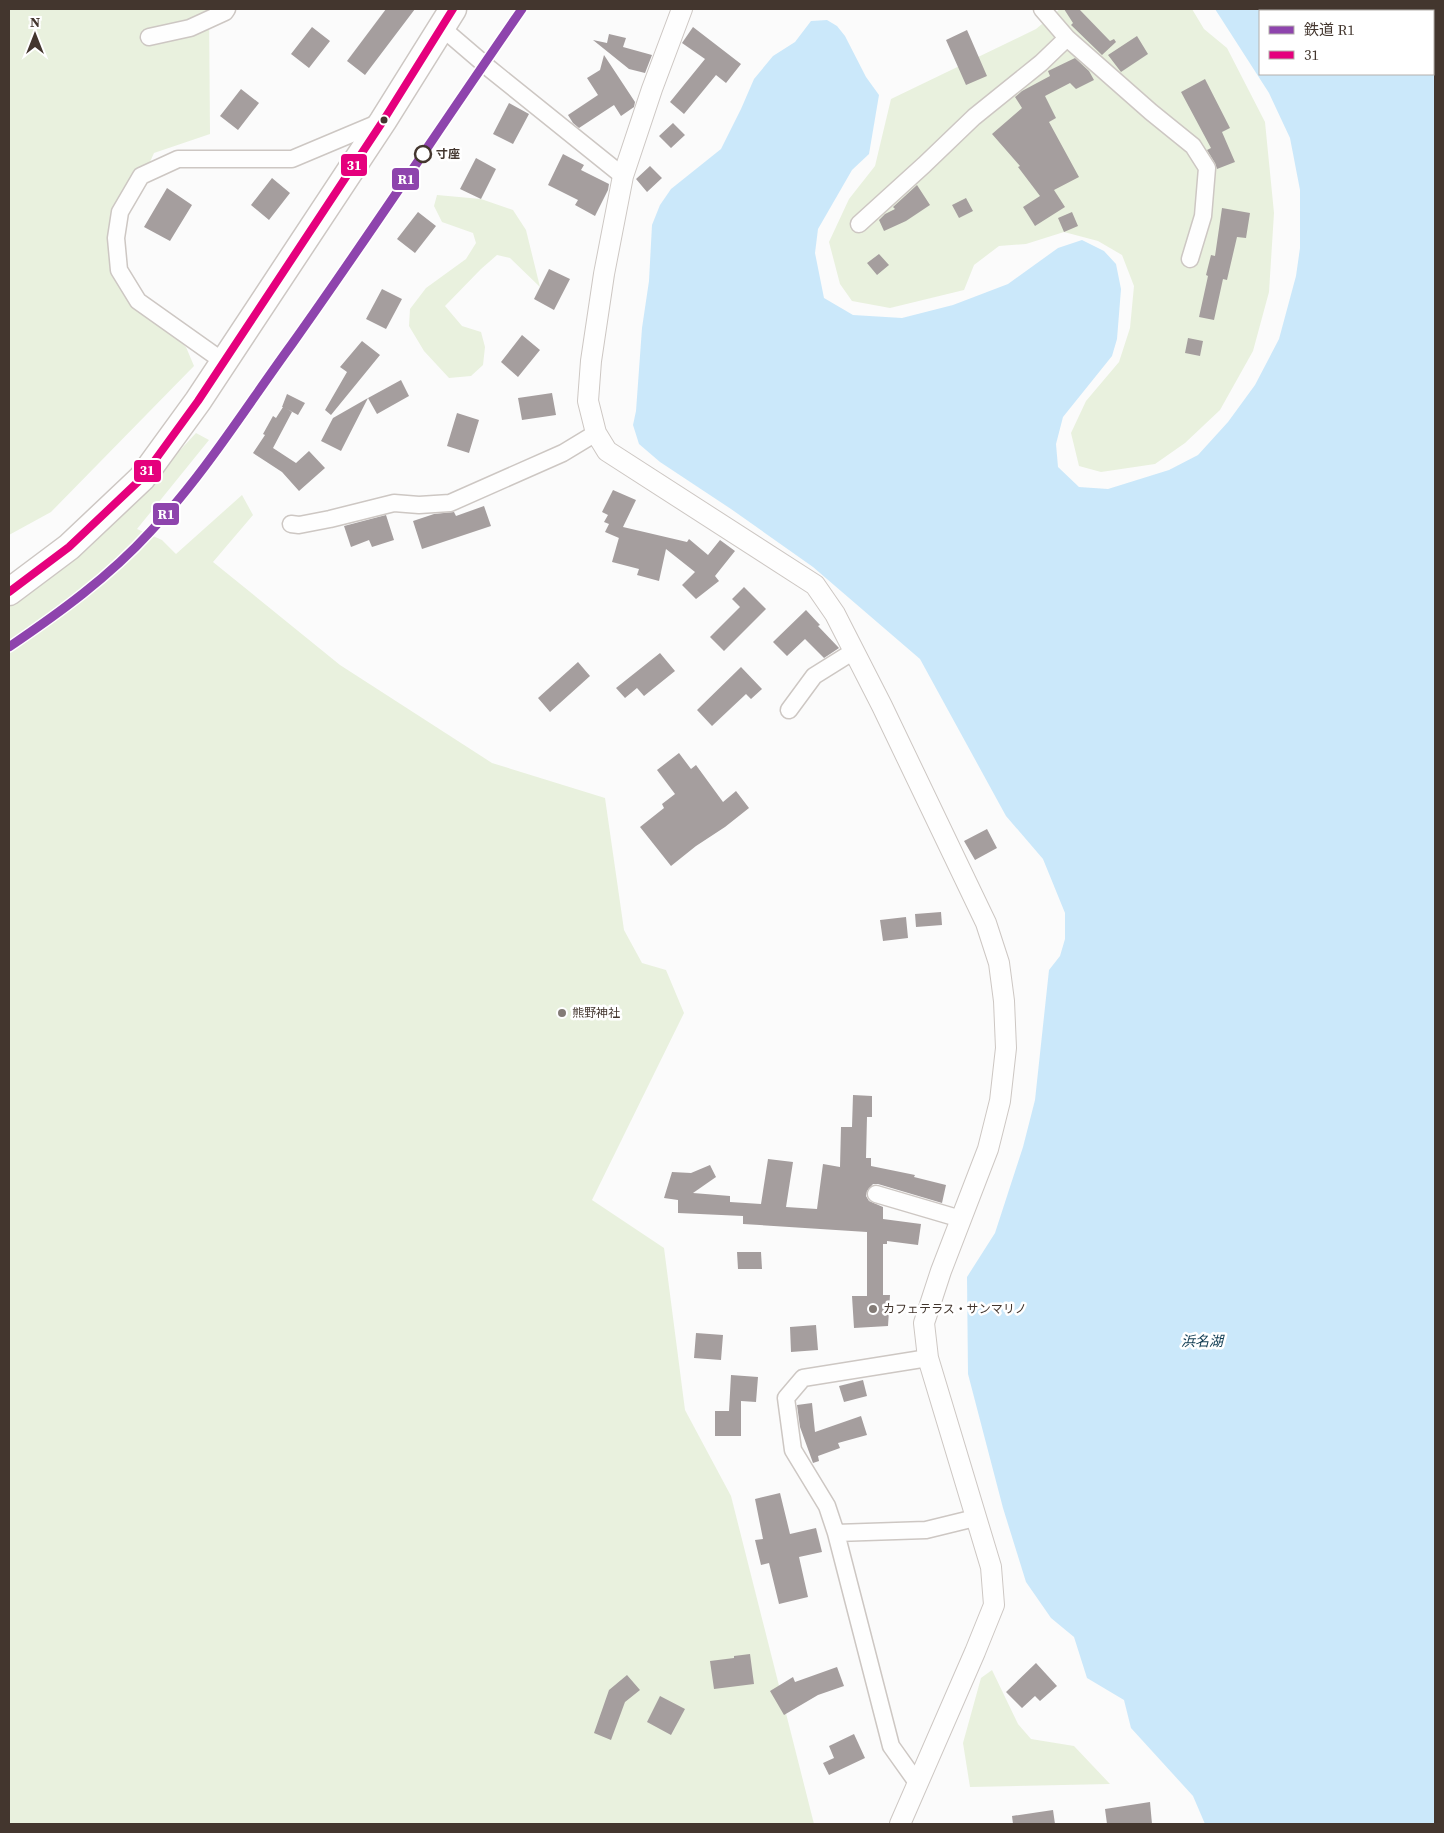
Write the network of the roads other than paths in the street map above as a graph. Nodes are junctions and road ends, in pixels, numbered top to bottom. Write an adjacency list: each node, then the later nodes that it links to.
1 (227, 9): 5 (street)
2 (682, 9): 8 (street)
3 (1042, 9): 6 (street)
4 (447, 18): 7 (highway); 8 (street)
5 (149, 37)
6 (1067, 38): 9 (street); 10 (street)
7 (382, 121): 11 (highway); 11 (street)
8 (623, 176): 12 (street)
9 (858, 224)
10 (1190, 259)
11 (224, 362): 14 (highway)
12 (596, 433): 13 (street); 15 (street)
13 (291, 524)
14 (9, 592)
15 (854, 651): 16 (street); 18 (street)
16 (789, 710)
17 (876, 1194): 18 (street)
18 (961, 1218): 19 (street)
19 (928, 1358): 20 (street); 21 (street)
20 (975, 1518): 21 (street); 22 (street)
21 (836, 1533): 22 (street)
22 (918, 1784): 23 (street)
23 (900, 1824)

